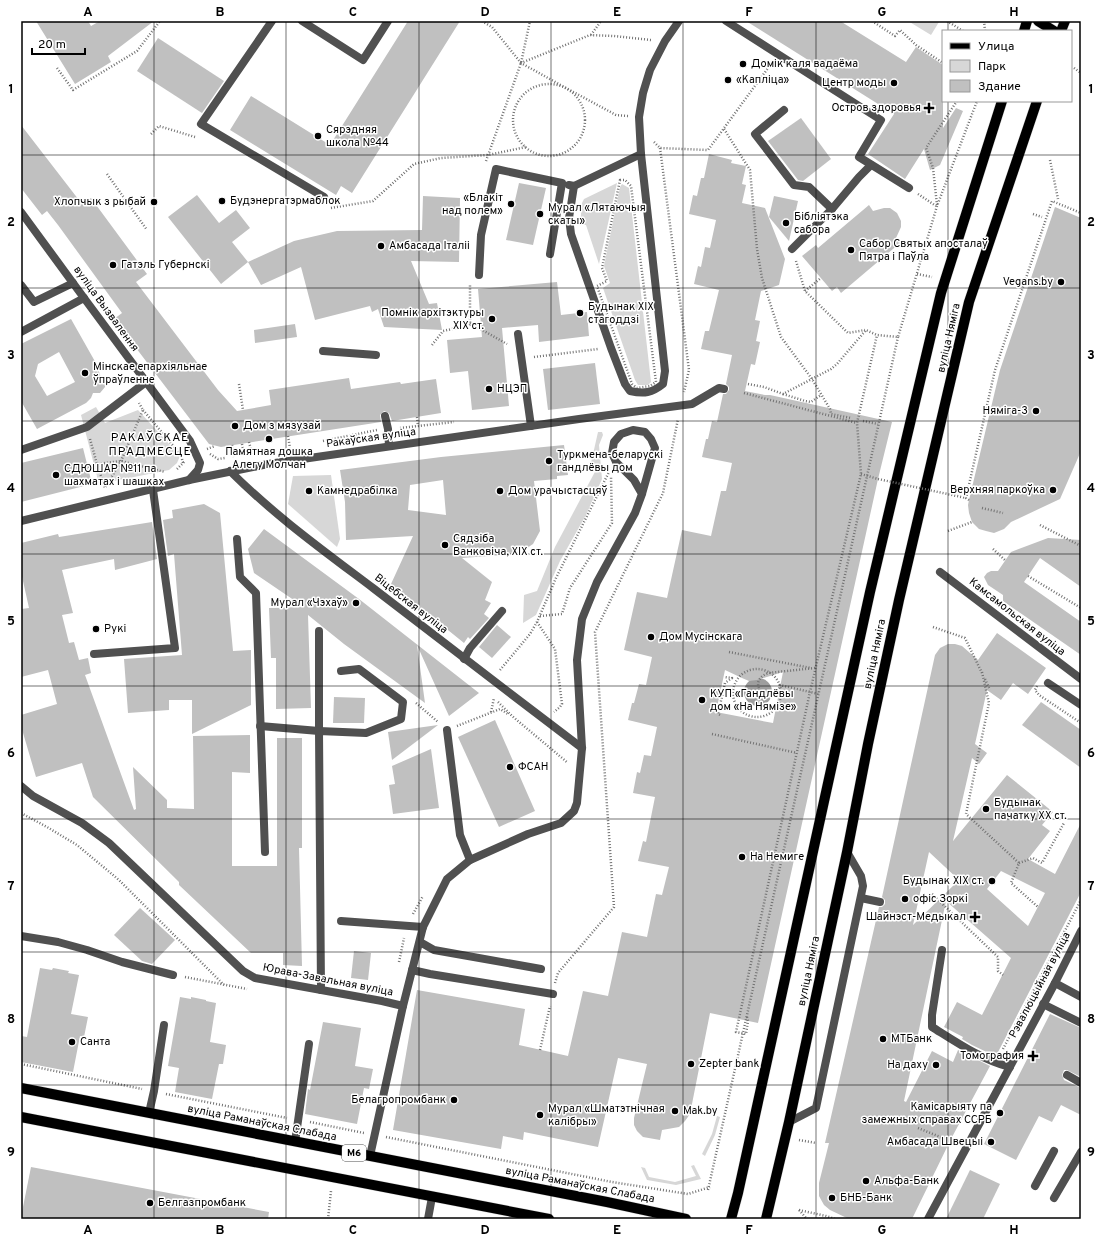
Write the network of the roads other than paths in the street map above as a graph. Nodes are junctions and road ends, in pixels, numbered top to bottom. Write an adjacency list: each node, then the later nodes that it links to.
1 (272, 21): 16 (street)
2 (302, 21): 3 (street)
3 (388, 21)
4 (679, 21): 11 (street)
5 (726, 21): 12 (street)
6 (1038, 21): 7 (main road)
7 (1052, 30)
8 (1002, 102): 96 (main road, вуліца Няміга)
9 (1037, 102): 56 (main road, вуліца Няміга)
10 (784, 110): 17 (street)
11 (641, 154): 14 (street); 14 (street)
12 (871, 165): 15 (street); 17 (street)
13 (562, 184): 14 (street); 20 (street); 21 (street)
14 (574, 186)
15 (909, 188)
16 (324, 197)
17 (832, 209): 19 (street)
18 (21, 212): 22 (street, вуліца Вызвалення)
19 (792, 249)
20 (550, 254)
21 (479, 275)
22 (73, 283): 23 (street); 24 (street, вуліца Вызвалення)
23 (21, 285)
24 (84, 298): 25 (street); 29 (street, вуліца Вызвалення)
25 (21, 332)
26 (518, 334): 32 (street)
27 (323, 351): 28 (street)
28 (376, 355)
29 (146, 382): 34 (street); 36 (street, вуліца Вызвалення)
30 (724, 389): 32 (street, Ракаўская вуліца)
31 (385, 416): 33 (street)
32 (531, 426): 33 (street, Ракаўская вуліца)
33 (389, 446): 35 (street, Ракаўская вуліца)
34 (21, 450)
35 (230, 471): 36 (street, Ракаўская вуліца); 45 (street, Віцебская вуліца)
36 (189, 480): 37 (street, Ракаўская вуліца)
37 (153, 490): 39 (street, Ракаўская вуліца); 44 (street)
38 (642, 494): 38 (street); 53 (street)
39 (21, 522)
40 (237, 539): 50 (street)
41 (940, 572): 47 (street, Камсамольская вуліца)
42 (502, 611): 45 (street)
43 (319, 631): 52 (street)
44 (94, 654)
45 (464, 659): 53 (street, Віцебская вуліца)
46 (341, 671): 52 (street)
47 (1081, 679)
48 (1048, 683): 49 (street)
49 (1081, 705)
50 (260, 726): 52 (street); 55 (street)
51 (447, 730): 57 (street)
52 (319, 731): 70 (street)
53 (582, 748): 57 (street)
54 (21, 786): 70 (street, Юрава-Завальная вуліца)
55 (265, 852)
56 (847, 852): 58 (street); 84 (main road, вуліца Няміга)
57 (470, 860): 61 (street)
58 (861, 898): 59 (street); 84 (street)
59 (880, 902)
60 (341, 921): 61 (street)
61 (423, 927): 64 (street)
62 (1081, 931): 69 (street, Рэвалюцыйная вуліца)
63 (21, 936): 68 (street)
64 (420, 942): 66 (street); 67 (street)
65 (942, 950): 78 (street)
66 (541, 969)
67 (412, 970): 71 (street); 74 (street)
68 (173, 975)
69 (1055, 983): 72 (street); 73 (street, Рэвалюцыйная вуліца)
70 (321, 990): 74 (street, Юрава-Завальная вуліца)
71 (553, 994)
72 (1081, 997)
73 (1043, 1004): 75 (street); 78 (street, Рэвалюцыйная вуліца)
74 (403, 1006): 88 (street, Юрава-Завальная вуліца)
75 (1081, 1023)
76 (164, 1025): 82 (street)
77 (309, 1044): 85 (street)
78 (1010, 1067): 98 (street, Рэвалюцыйная вуліца)
79 (1067, 1076): 80 (street)
80 (1081, 1083)
81 (21, 1088): 82 (main road, вуліца Раманаўская Слабада / М6)
82 (149, 1113): 85 (main road, вуліца Раманаўская Слабада / М6)
83 (21, 1117): 90 (main road)
84 (789, 1122): 97 (main road, вуліца Няміга)
85 (295, 1142): 88 (main road, вуліца Раманаўская Слабада / М6)
86 (1054, 1151): 89 (street)
87 (1081, 1152): 91 (street)
88 (370, 1156): 95 (main road, вуліца Раманаўская Слабада / М6)
89 (1035, 1186)
90 (432, 1197): 92 (main road); 93 (street)
91 (1054, 1198)
92 (536, 1218): 94 (main road)
93 (428, 1219)
94 (550, 1219)
95 (686, 1219)
96 (731, 1219)
97 (766, 1219)
98 (928, 1219)

